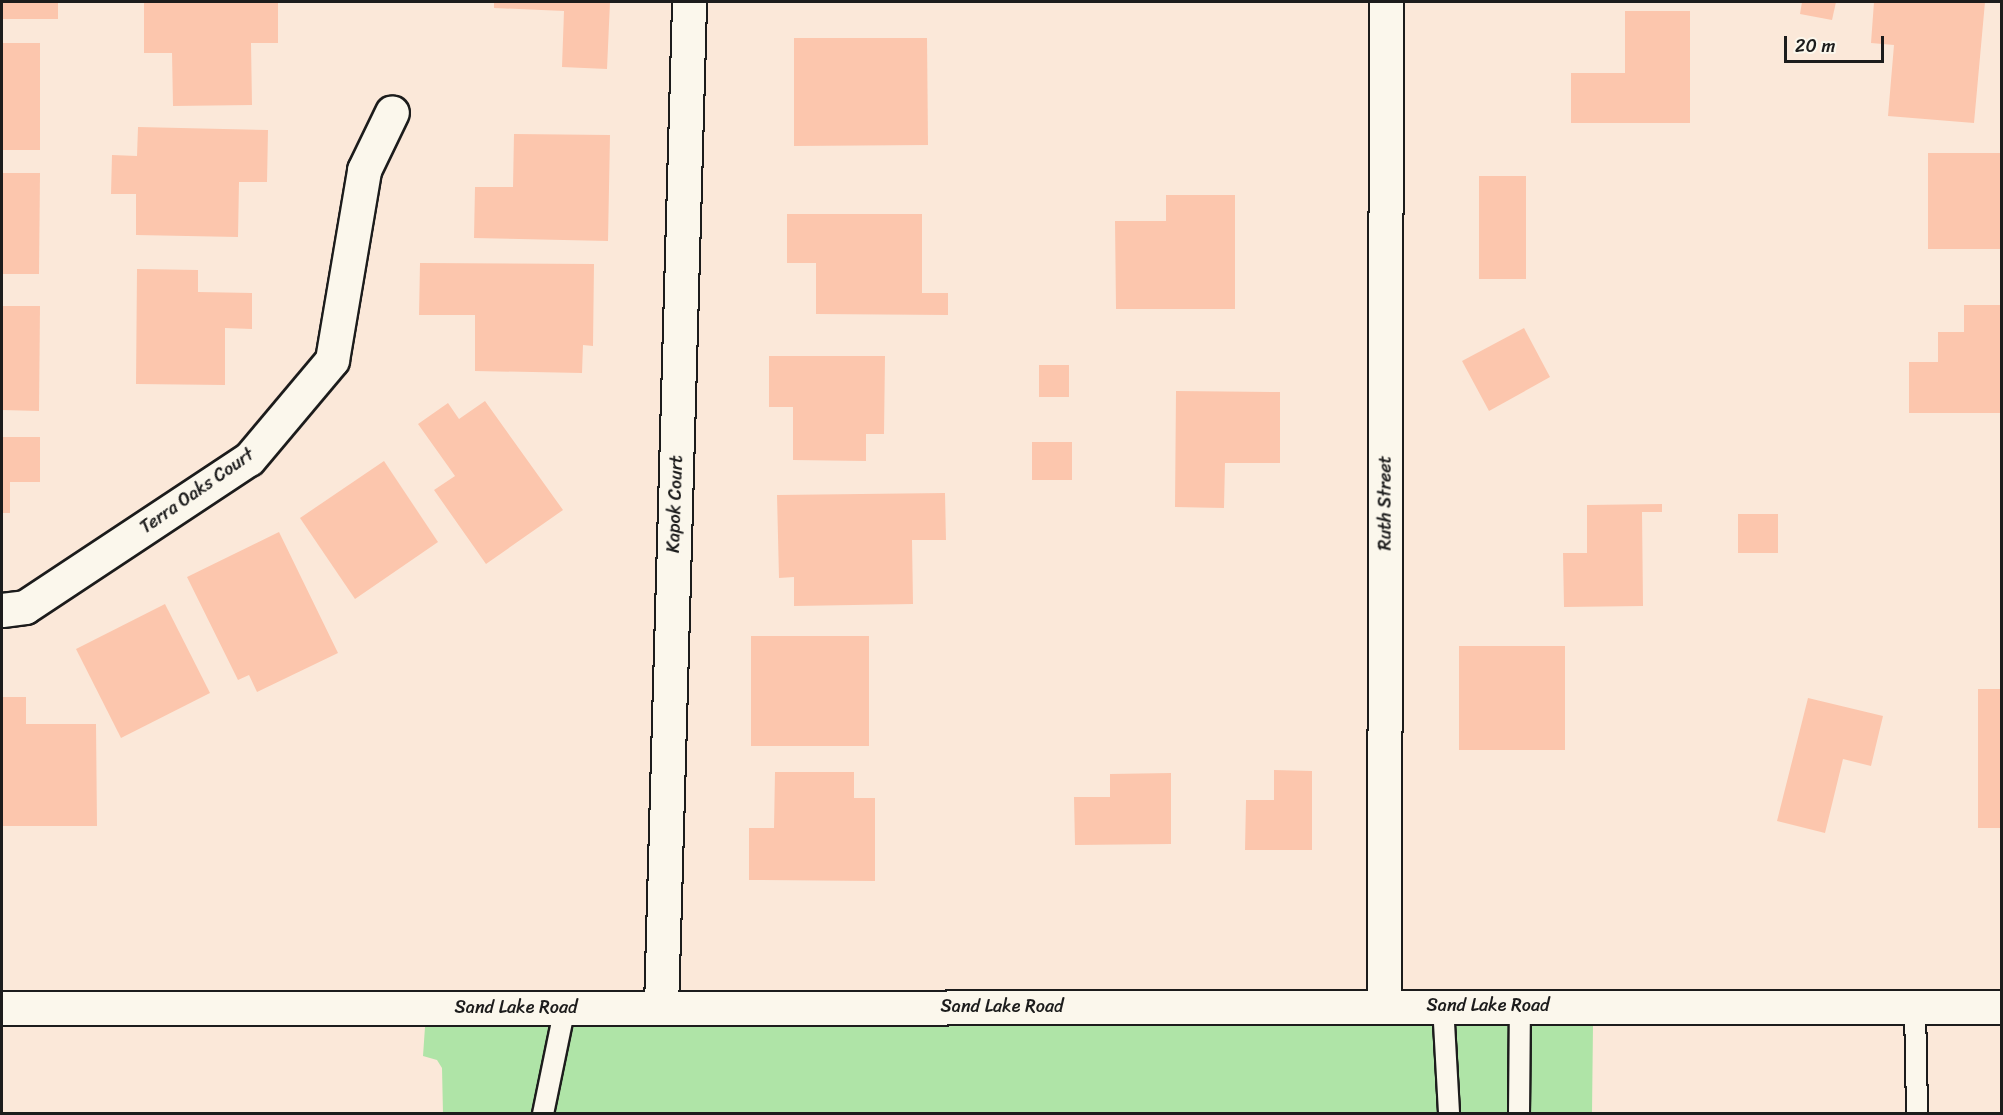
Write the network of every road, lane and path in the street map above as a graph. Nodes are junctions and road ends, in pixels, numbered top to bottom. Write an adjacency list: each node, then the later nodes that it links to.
1 (689, 2): 9 (street, Kapok Court)
2 (1386, 2): 5 (street, Ruth Street)
3 (392, 112): 4 (street, Terra Oaks Court)
4 (2, 610)
5 (1384, 1005): 6 (street, Sand Lake Road); 9 (street, Sand Lake Road)
6 (1443, 1005): 7 (street, Sand Lake Road); 14 (lane)
7 (1520, 1005): 10 (street, Sand Lake Road); 15 (lane)
8 (565, 1007): 9 (street, Sand Lake Road); 12 (street, Sand Lake Road); 13 (lane)
9 (661, 1007)
10 (1915, 1007): 11 (street, Sand Lake Road); 16 (lane)
11 (2001, 1007)
12 (2, 1008)
13 (543, 1113)
14 (1449, 1113)
15 (1519, 1113)
16 (1917, 1113)

